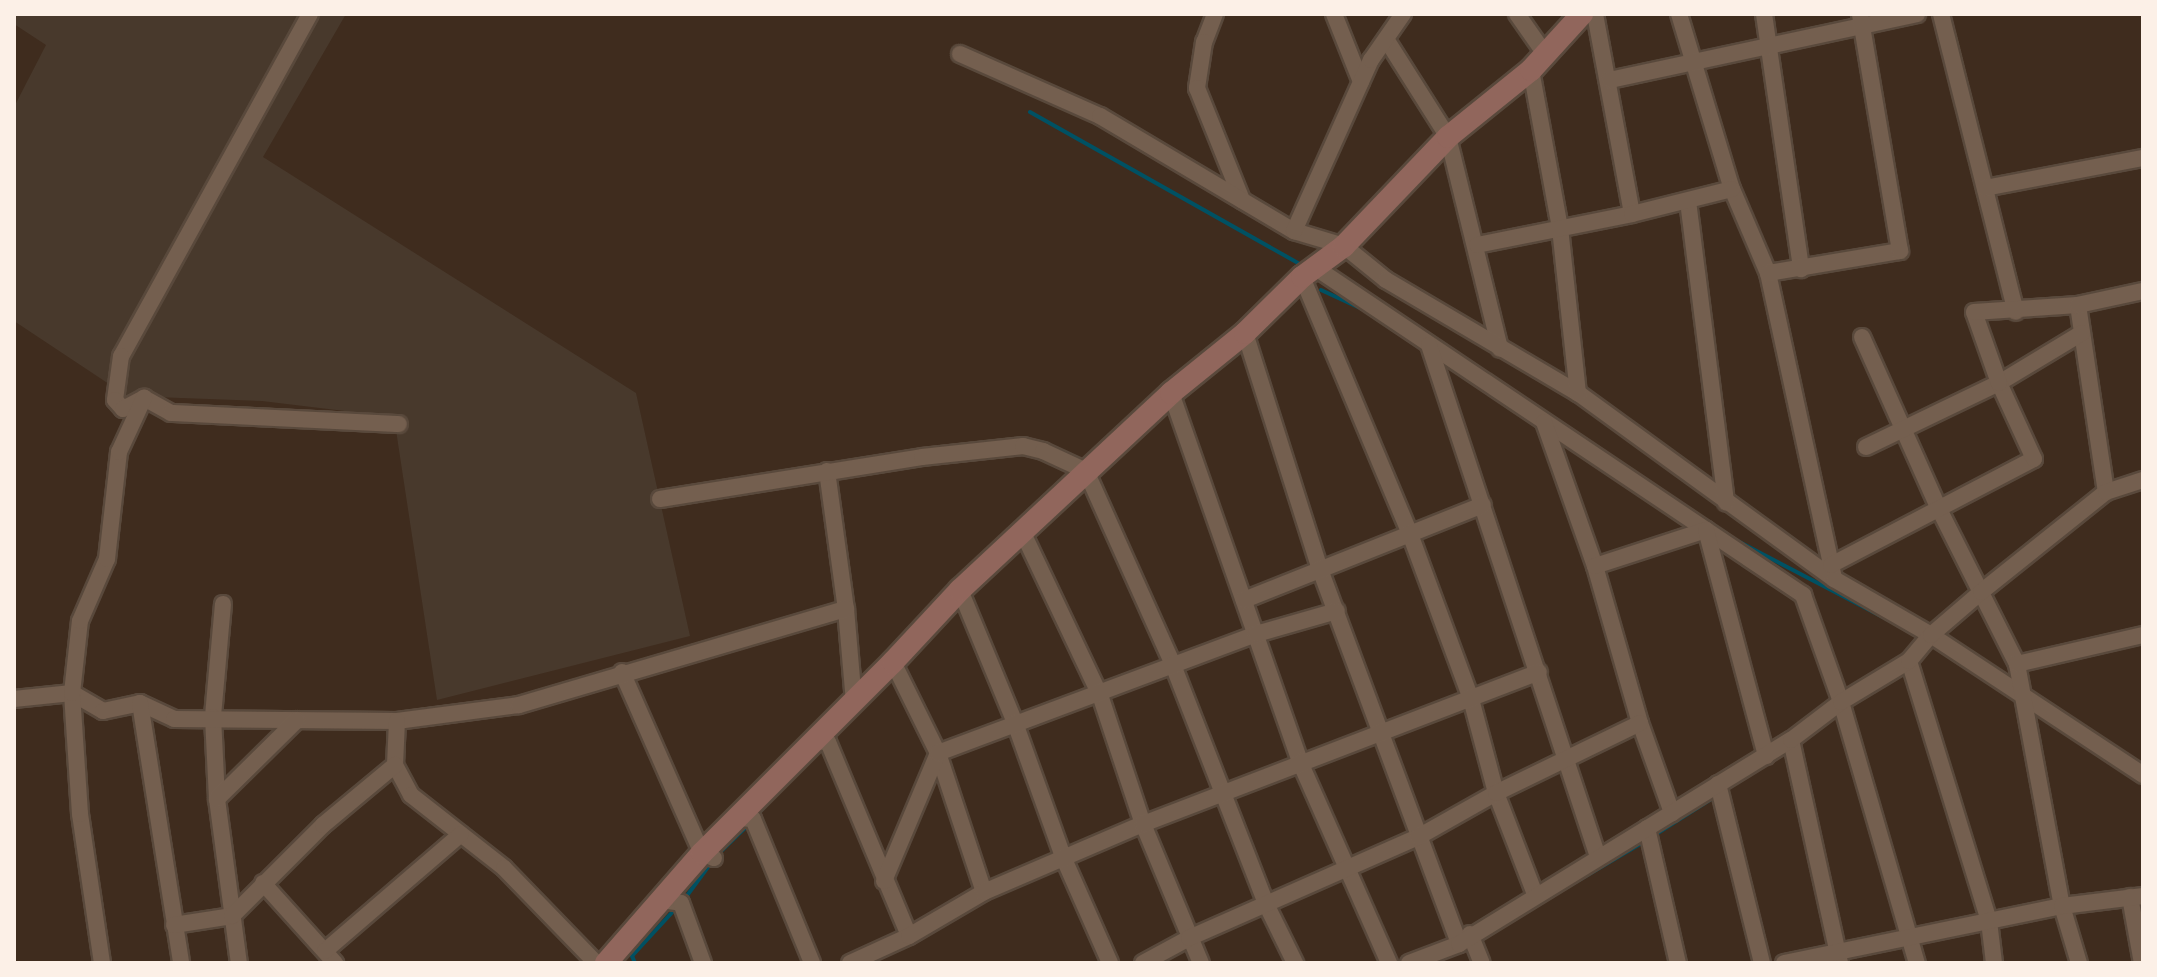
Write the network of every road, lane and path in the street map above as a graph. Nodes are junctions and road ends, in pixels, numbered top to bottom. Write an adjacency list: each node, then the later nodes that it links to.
1 (310, 14): 45 (street)
2 (1215, 14): 24 (street)
3 (1334, 14): 19 (street)
4 (1403, 14): 13 (street)
5 (1517, 14): 17 (street)
6 (1582, 14): 17 (street)
7 (1595, 14): 18 (street)
8 (1679, 14): 16 (street)
9 (1764, 14): 14 (street)
10 (1914, 14): 12 (street)
11 (1941, 14): 22 (street)
12 (1861, 20): 14 (street); 31 (street)
13 (1386, 39): 19 (street); 20 (street)
14 (1771, 47): 16 (street); 31 (street)
15 (960, 54): 24 (street)
16 (1694, 60): 18 (street); 23 (street)
17 (1538, 62): 20 (street); 27 (street)
18 (1610, 80): 26 (street)
19 (1361, 82): 28 (street)
20 (1448, 137): 29 (street); 30 (street)
21 (2143, 158): 22 (street)
22 (1985, 188): 36 (street)
23 (1732, 189): 25 (street); 33 (street)
24 (1242, 200): 28 (street)
25 (1688, 201): 26 (street); 55 (street)
26 (1632, 214): 27 (street)
27 (1560, 228): 29 (street); 44 (street)
28 (1294, 231): 30 (street)
29 (1477, 245): 41 (street)
30 (1344, 246): 32 (street); 41 (street)
31 (1801, 269): 33 (street)
32 (1309, 272): 37 (street); 40 (street); 60 (street)
33 (1768, 273): 63 (street)
34 (2143, 291): 35 (street)
35 (2078, 305): 36 (street); 38 (street)
36 (2016, 312): 42 (street)
37 (1245, 333): 43 (street); 62 (street)
38 (2082, 333): 42 (street); 53 (street)
39 (1862, 337): 48 (street)
40 (1429, 345): 46 (street); 56 (street)
41 (1500, 349): 44 (street)
42 (1999, 383): 48 (street); 57 (street)
43 (1171, 393): 51 (street); 66 (street)
44 (1578, 393): 55 (street)
45 (144, 398): 47 (street); 79 (street)
46 (1544, 422): 58 (street); 61 (street)
47 (399, 424)
48 (1901, 429): 49 (street); 57 (street)
49 (1866, 447)
50 (827, 471): 51 (street); 54 (street); 68 (street)
51 (1086, 471): 59 (street); 76 (street)
52 (2143, 480): 53 (street)
53 (2106, 492): 65 (street)
54 (660, 499)
55 (1726, 503): 63 (street)
56 (1483, 505): 60 (street); 78 (street)
57 (1939, 509): 63 (street); 65 (street)
58 (1706, 530): 61 (street); 85 (street); 96 (street)
59 (1022, 531): 64 (street); 80 (street)
60 (1410, 534): 62 (street); 83 (street)
61 (1595, 566): 91 (street)
62 (1321, 572): 66 (street); 69 (street)
63 (1833, 572): 71 (street)
64 (960, 590): 74 (street); 90 (street)
65 (1981, 592): 71 (street); 75 (street)
66 (1244, 600): 70 (street)
67 (223, 604): 87 (street)
68 (846, 609): 77 (street); 84 (street)
69 (1337, 611): 70 (street); 92 (street)
70 (1256, 634): 76 (street); 98 (street)
71 (1931, 635): 73 (street); 81 (street)
72 (2143, 635): 75 (street)
73 (1909, 661): 85 (street); 124 (street)
74 (893, 662): 84 (street); 95 (street)
75 (2017, 664): 81 (street)
76 (1173, 665): 80 (street); 102 (street)
77 (622, 672): 89 (street); 111 (street)
78 (1539, 672): 83 (street); 97 (street)
79 (72, 693): 82 (street); 86 (street); 133 (street)
80 (1100, 695): 90 (street); 107 (street)
81 (2024, 697): 100 (street); 122 (street)
82 (14, 699)
83 (1471, 699): 92 (street); 103 (street)
84 (854, 702): 94 (street)
85 (1841, 702): 93 (street); 126 (street)
86 (140, 703): 87 (street); 125 (street)
87 (213, 717): 88 (street); 104 (street)
88 (297, 720): 89 (street); 104 (street)
89 (397, 721): 99 (street)
90 (1015, 723): 95 (street); 113 (street)
91 (1640, 723): 97 (street); 105 (street)
92 (1381, 730): 98 (street); 110 (street)
93 (1791, 740): 96 (street); 130 (street)
94 (813, 741): 106 (street); 115 (street)
95 (938, 753): 115 (street); 117 (street)
96 (1766, 756): 101 (street)
97 (1568, 758): 103 (street); 112 (street)
98 (1300, 762): 102 (street); 114 (street)
99 (395, 765): 109 (street); 116 (street)
100 (2143, 775)
101 (1718, 784): 105 (street); 147 (street)
102 (1223, 793): 107 (street); 121 (street)
103 (1496, 793): 110 (street); 118 (street)
104 (217, 799): 123 (street)
105 (1672, 813): 108 (street)
106 (739, 818): 111 (street); 137 (street)
107 (1143, 824): 113 (street); 128 (street)
108 (1647, 828): 112 (street); 146 (street)
109 (461, 834): 131 (street); 132 (street)
110 (1418, 837): 114 (street); 129 (street)
111 (708, 856): 120 (street)
112 (1598, 857): 118 (street)
113 (1064, 859): 117 (street); 139 (street)
114 (1345, 869): 121 (street); 143 (street)
115 (884, 881): 127 (street)
116 (263, 883): 123 (street); 131 (street)
117 (984, 892): 127 (street)
118 (1535, 894): 129 (street)
119 (2137, 896): 122 (street); 152 (street)
120 (662, 900): 132 (street); 136 (street)
121 (1267, 906): 128 (street); 142 (street)
122 (2062, 906): 124 (street); 151 (street)
123 (232, 916): 125 (street); 135 (street)
124 (1989, 921): 126 (street); 150 (street)
125 (174, 925): 134 (street)
126 (1911, 934): 130 (street); 149 (street)
127 (909, 936): 138 (street)
128 (1189, 938): 140 (street); 141 (street)
129 (1465, 939): 144 (street); 145 (street)
130 (1838, 956): 148 (street)
131 (330, 957)
132 (611, 961)
133 (102, 963)
134 (181, 963)
135 (239, 963)
136 (703, 963)
137 (812, 963)
138 (850, 963)
139 (1110, 963)
140 (1143, 963)
141 (1201, 963)
142 (1295, 963)
143 (1389, 963)
144 (1409, 963)
145 (1482, 963)
146 (1678, 963)
147 (1762, 963)
148 (1784, 963)
149 (1917, 963)
150 (1994, 963)
151 (2079, 963)
152 (2142, 963)

